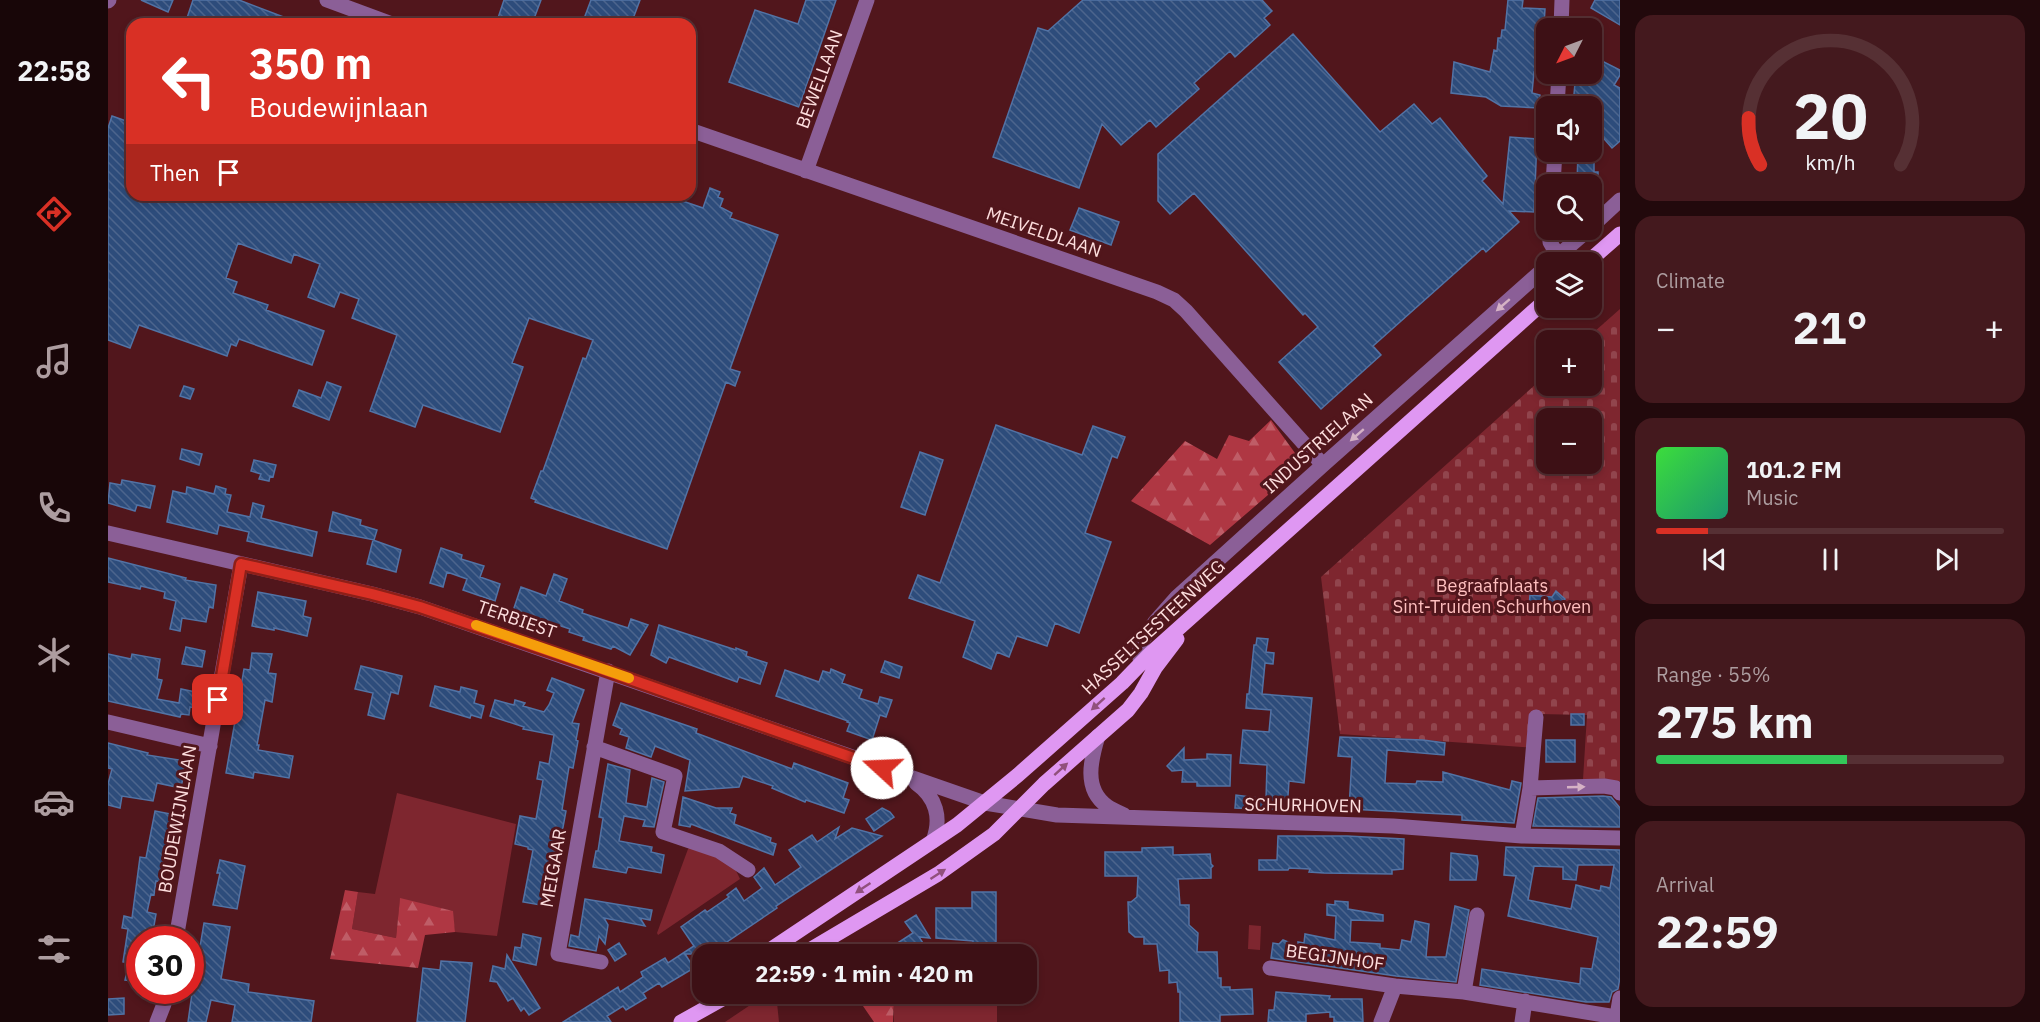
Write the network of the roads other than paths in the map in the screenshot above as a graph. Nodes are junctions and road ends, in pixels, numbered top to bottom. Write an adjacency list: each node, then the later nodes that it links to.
1 (327, 0): 4 (street)
2 (867, 0): 7 (street, BEWELLAAN)
3 (1562, 0): 5 (street)
4 (376, 18)
5 (1561, 18)
6 (696, 132): 7 (street, MEIVELDLAAN)
7 (806, 171): 19 (street, MEIVELDLAAN)
8 (1620, 200): 9 (street)
9 (1602, 217)
10 (1620, 234): 14 (main road)
11 (1577, 240): 13 (street)
12 (1620, 244): 15 (main road)
13 (1563, 252)
14 (1599, 252)
15 (1602, 261)
16 (1536, 276): 19 (street, INDUSTRIELAAN, one-way to 19)
17 (1536, 309): 22 (main road, HASSELTSESTEENWEG)
18 (1538, 318): 26 (main road, HASSELTSESTEENWEG)
19 (1323, 465): 22 (street, INDUSTRIELAAN)
20 (108, 533): 21 (street, TERBIEST)
21 (241, 564): 23 (street, TERBIEST); 27 (street, BOUDEWIJNLAAN)
22 (1141, 663): 32 (main road, HASSELTSESTEENWEG, one-way to 32)
23 (608, 671): 28 (street, MEIGAAR); 29 (street, TERBIEST)
24 (1536, 717): 30 (street)
25 (108, 722): 27 (street)
26 (1098, 736): 33 (main road, HASSELTSESTEENWEG, one-way to 26); 34 (street)
27 (210, 746): 40 (street, BOUDEWIJNLAAN)
28 (594, 747): 38 (street); 43 (street, MEIGAAR)
29 (903, 776): 32 (street, TERBIEST); 37 (street, TERBIEST)
30 (1530, 788): 31 (street, one-way to 31); 35 (street)
31 (1620, 794)
32 (986, 803): 33 (street, SCHURHOVEN); 37 (main road, HASSELTSESTEENWEG)
33 (1018, 810): 34 (street, SCHURHOVEN); 42 (main road, HASSELTSESTEENWEG, one-way to 33)
34 (1130, 818): 35 (street, SCHURHOVEN)
35 (1522, 836): 36 (street, SCHURHOVEN)
36 (1620, 838)
37 (933, 841): 41 (main road, HASSELTSESTEENWEG, one-way to 41)
38 (748, 870)
39 (1477, 915): 46 (street)
40 (178, 926)
41 (779, 944)
42 (820, 944)
43 (601, 962)
44 (1270, 968): 45 (street, BEGIJNHOF)
45 (1395, 986): 46 (street, BEGIJNHOF); 56 (street, BEGIJNHOF)
46 (1464, 992): 48 (street, BEGIJNHOF)
47 (1620, 998): 52 (street, BEGIJNHOF)
48 (1525, 1001): 52 (street, BEGIJNHOF); 57 (street)
49 (163, 1004): 53 (street)
50 (696, 1004): 54 (main road)
51 (713, 1004): 55 (main road)
52 (1616, 1020)
53 (158, 1022)
54 (672, 1022)
55 (681, 1022)
56 (1381, 1022)
57 (1521, 1022)

